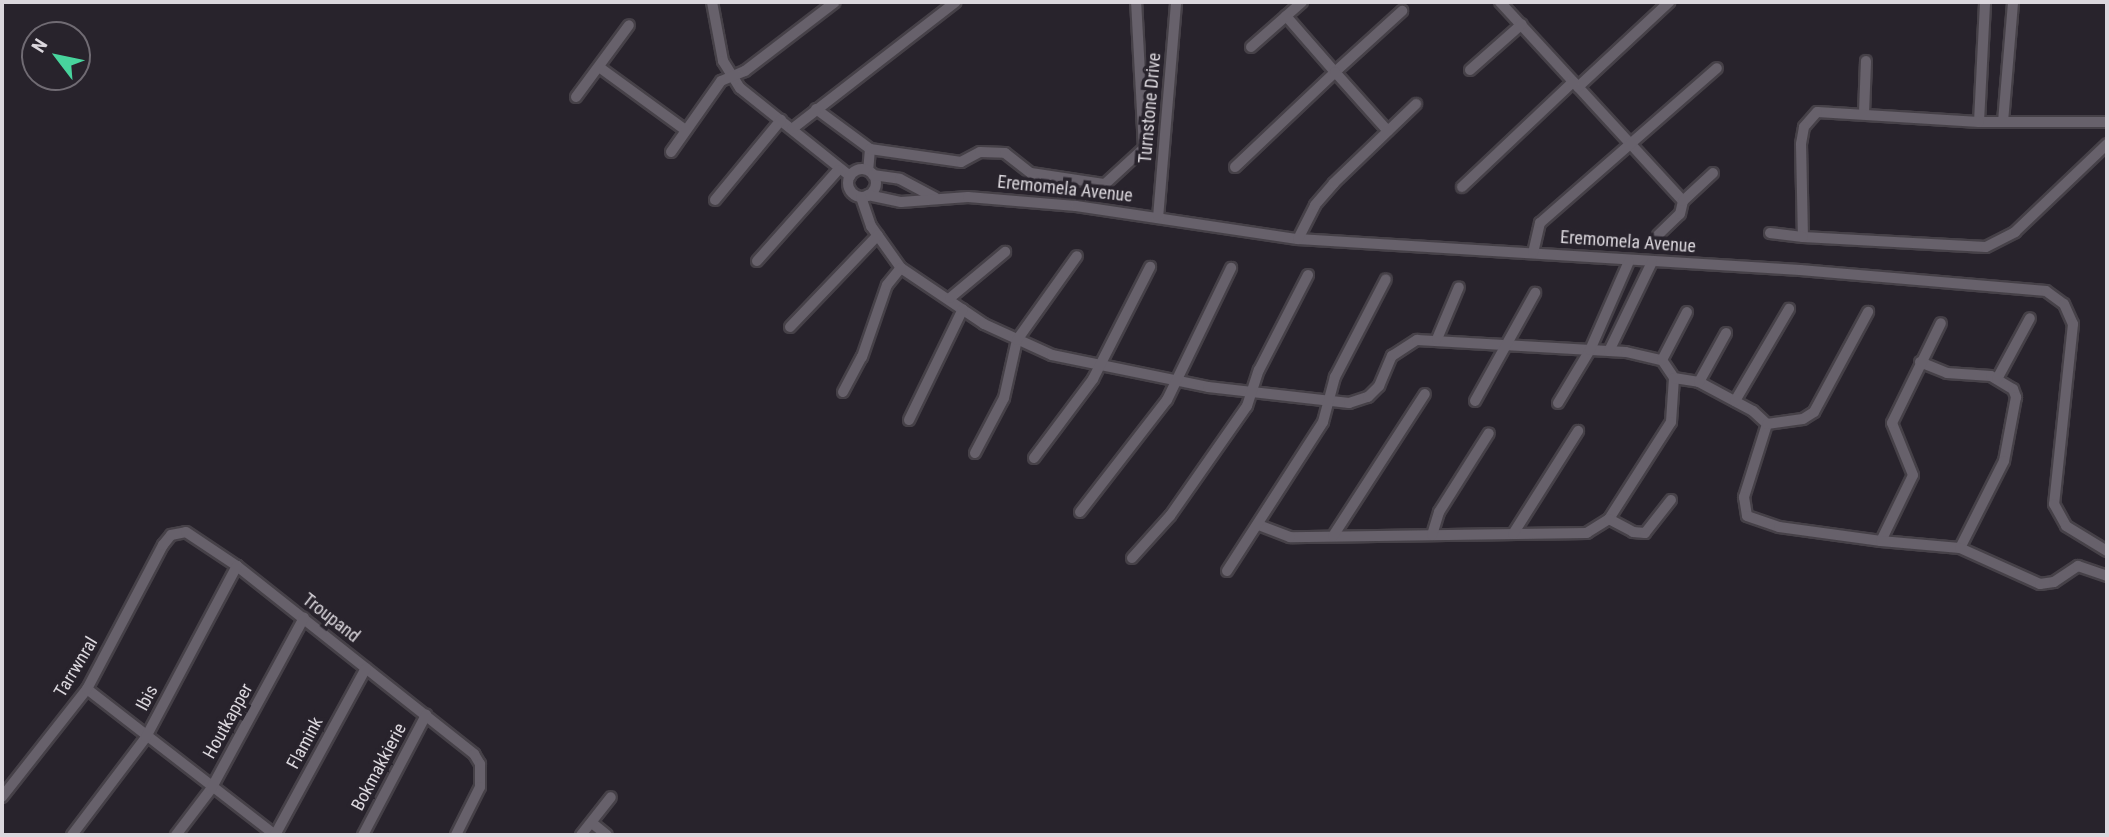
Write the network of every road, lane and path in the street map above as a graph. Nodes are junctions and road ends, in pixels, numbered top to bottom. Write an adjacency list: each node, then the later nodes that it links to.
1 (835, 2): 21 (street)
2 (956, 2): 25 (street)
3 (1136, 2): 36 (street)
4 (1177, 2): 48 (street, Turnstone Drive)
5 (1302, 2): 12 (street)
6 (1500, 2): 13 (street)
7 (1669, 2): 22 (street)
8 (1985, 2): 28 (street)
9 (2013, 2): 29 (street)
10 (716, 3): 21 (street)
11 (1402, 11): 20 (street)
12 (1286, 16): 15 (street); 20 (street)
13 (1522, 24): 19 (street); 22 (street)
14 (629, 25): 17 (street)
15 (1251, 47)
16 (1866, 61): 26 (street)
17 (599, 67): 23 (street); 31 (street)
18 (1717, 68): 34 (street)
19 (1470, 70)
20 (1335, 72): 33 (street); 38 (street)
21 (732, 77): 27 (street); 31 (street)
22 (1575, 85): 34 (street); 43 (street)
23 (576, 97)
24 (1416, 104): 33 (street)
25 (816, 109): 32 (street); 36 (street)
26 (1864, 113): 28 (street); 52 (street)
27 (780, 120): 32 (street); 46 (street)
28 (1979, 122): 29 (street)
29 (2003, 122): 30 (street)
30 (2107, 122)
31 (684, 129): 37 (street)
32 (792, 130): 39 (street)
33 (1388, 131): 53 (street)
34 (1631, 145): 47 (street); 55 (street)
35 (2107, 145): 52 (street)
36 (870, 149): 40 (street)
37 (671, 152)
38 (1235, 167)
39 (838, 170): 42 (street); 57 (street)
40 (871, 173): 42 (street); 44 (street); 45 (street, Eremomela Avenue)
41 (1713, 173): 47 (street)
42 (850, 176): 44 (street)
43 (1462, 187)
44 (864, 196): 45 (street, Eremomela Avenue); 50 (street)
45 (935, 198): 48 (street, Eremomela Avenue)
46 (715, 200)
47 (1683, 201): 51 (street)
48 (1158, 218): 53 (street, Eremomela Avenue)
49 (1770, 233): 52 (street)
50 (878, 235): 61 (street); 74 (street)
51 (1658, 236)
52 (1803, 237)
53 (1298, 239): 55 (street, Eremomela Avenue)
54 (1005, 252): 67 (street)
55 (1533, 253): 58 (street, Eremomela Avenue)
56 (1077, 256): 77 (street)
57 (757, 261)
58 (1629, 261): 59 (street, Eremomela Avenue); 79 (street)
59 (1652, 262): 80 (street); 108 (street, Eremomela Avenue)
60 (1150, 267): 83 (street)
61 (901, 268): 67 (street); 89 (street)
62 (1231, 268): 86 (street)
63 (1308, 275): 88 (street)
64 (1386, 279): 91 (street)
65 (1459, 287): 76 (street)
66 (1535, 293): 78 (street)
67 (950, 298): 68 (street)
68 (963, 309): 77 (street); 95 (street)
69 (1789, 309): 93 (street)
70 (1687, 312): 81 (street)
71 (1868, 312): 96 (street)
72 (2030, 318): 85 (street)
73 (1941, 323): 82 (street)
74 (790, 327)
75 (1726, 332): 87 (street)
76 (1437, 339): 78 (street); 91 (street)
77 (1017, 340): 83 (street); 99 (street)
78 (1509, 346): 79 (street); 92 (street)
79 (1590, 350): 80 (street); 94 (street)
80 (1609, 351): 81 (street)
81 (1662, 360): 84 (street)
82 (1920, 362): 85 (street); 109 (street)
83 (1099, 365): 86 (street); 100 (street)
84 (1674, 378): 87 (street); 103 (street)
85 (1997, 379): 112 (street)
86 (1174, 381): 88 (street); 102 (street)
87 (1699, 382): 93 (street)
88 (1252, 389): 91 (street); 114 (street)
89 (844, 392)
90 (1425, 394): 107 (street)
91 (1327, 399): 104 (street)
92 (1475, 401)
93 (1735, 401): 96 (street)
94 (1558, 403)
95 (909, 419)
96 (1767, 424): 109 (street)
97 (1578, 431): 105 (street)
98 (1489, 433): 106 (street)
99 (975, 453)
100 (1034, 457)
101 (1671, 500): 103 (street)
102 (1080, 512)
103 (1609, 519): 105 (street)
104 (1258, 525): 107 (street); 116 (street)
105 (1513, 534): 106 (street)
106 (1432, 535): 107 (street)
107 (1333, 536)
108 (2086, 538): 110 (street); 113 (street, Eremomela Avenue)
109 (1881, 541): 112 (street)
110 (2107, 542)
111 (163, 545): 115 (street, Troupand); 120 (street, Tarrwnral)
112 (1960, 548): 117 (street)
113 (2107, 551)
114 (1132, 558)
115 (237, 566): 118 (street, Troupand); 122 (street, Ibis)
116 (1227, 571)
117 (2107, 576)
118 (304, 618): 119 (street, Troupand); 123 (street, Houtkapper)
119 (366, 668): 121 (street, Troupand); 129 (street, Flamink)
120 (87, 689): 122 (street); 124 (street, Tarrwnral)
121 (426, 715): 130 (street, Bokmakkierie); 131 (street, Troupand)
122 (146, 737): 123 (street); 127 (street, Ibis)
123 (211, 789): 128 (street, Houtkapper); 129 (street)
124 (2, 797)
125 (611, 797): 126 (street)
126 (592, 823): 132 (street); 133 (street)
127 (72, 835)
128 (176, 835)
129 (275, 835)
130 (363, 835)
131 (456, 835)
132 (581, 835)
133 (607, 835)

